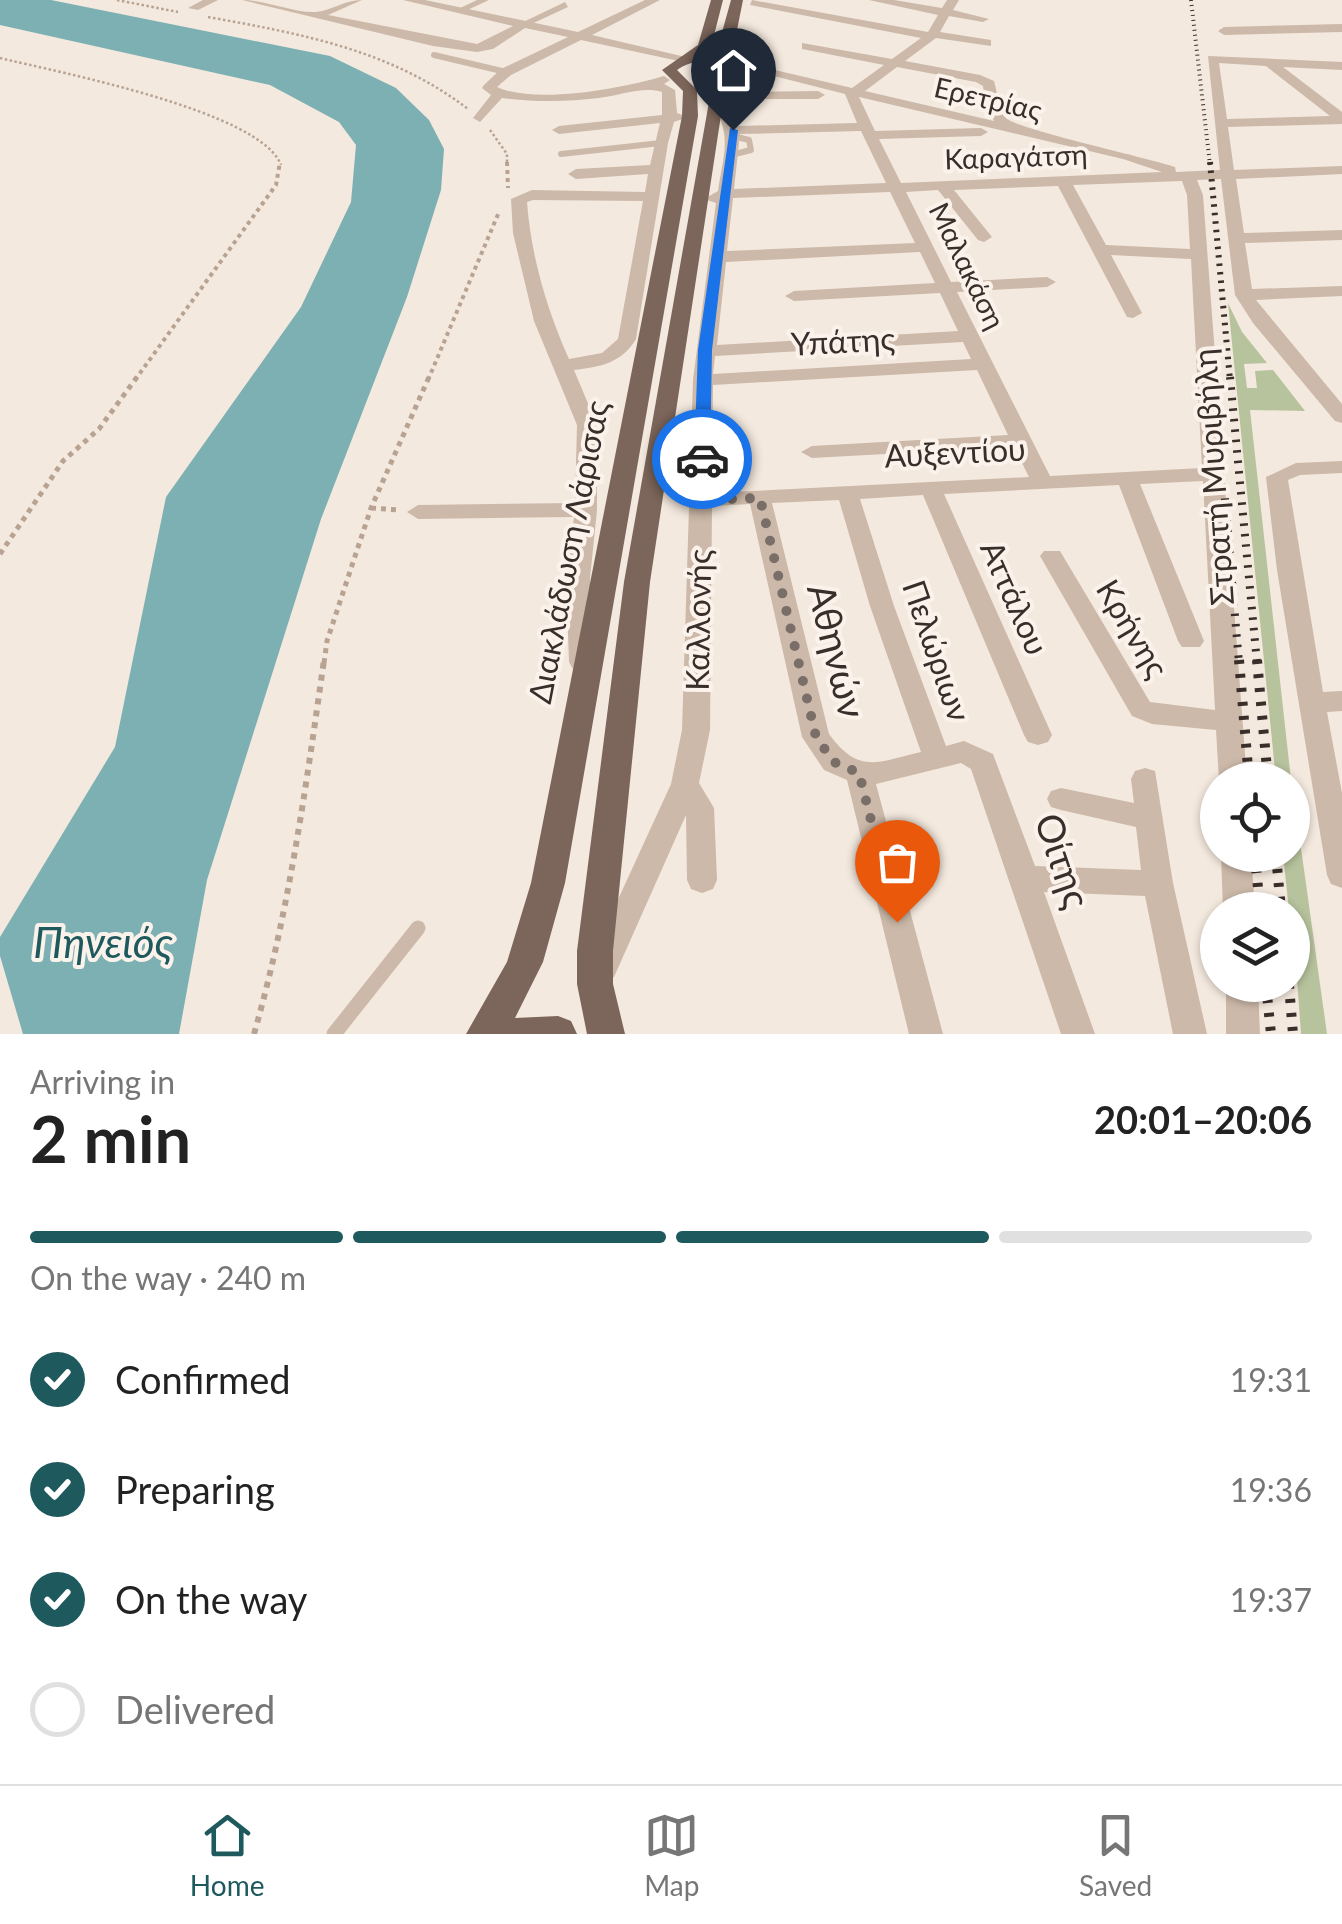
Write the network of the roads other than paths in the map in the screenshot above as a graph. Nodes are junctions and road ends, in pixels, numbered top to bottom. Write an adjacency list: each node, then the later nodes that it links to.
1 (212, 0): 15 (street)
2 (248, 0): 16 (street)
3 (356, 0): 16 (street)
4 (410, 0): 11 (street)
5 (485, 0): 14 (street)
6 (654, 0): 24 (street)
7 (737, 0): 18 (main road, Διακλάδωση Λάρισας)
8 (875, 0): 13 (street)
9 (715, 2): 32 (main road)
10 (755, 2): 18 (street); 23 (street)
11 (424, 3): 14 (street); 20 (street)
12 (564, 5): 19 (street)
13 (949, 6): 17 (street); 23 (street)
14 (458, 11): 19 (street)
15 (191, 12)
16 (316, 15): 20 (street)
17 (983, 19)
18 (731, 20): 34 (main road, Διακλάδωση Λάρισας)
19 (522, 24): 20 (street); 24 (street)
20 (368, 27)
21 (1342, 28): 22 (street)
22 (1224, 31)
23 (932, 35): 25 (street); 30 (street)
24 (579, 37): 27 (street); 33 (street)
25 (987, 43)
26 (806, 46): 30 (street)
27 (652, 52): 32 (street); 32 (street)
28 (434, 55): 33 (lane)
29 (1268, 61): 31 (street); 40 (street); 41 (street)
30 (895, 62): 37 (street); 43 (street)
31 (1342, 66)
32 (680, 68): 34 (main road); 34 (main road); 35 (street); 38 (main road, Διακλάδωση Λάρισας)
33 (506, 72): 36 (street)
34 (728, 80): 37 (street); 37 (street, Ερετρίας); 45 (street); 58 (main road, Διακλάδωση Λάρισας)
35 (653, 85): 36 (street); 38 (street)
36 (499, 94): 39 (street)
37 (852, 94): 43 (street, Ερετρίας); 44 (street, Μαλακάση)
38 (679, 117): 42 (street); 46 (street); 67 (main road, Διακλάδωση Λάρισας)
39 (480, 118)
40 (1342, 120): 41 (street)
41 (1222, 123): 51 (street)
42 (559, 130)
43 (1012, 130): 44 (street); 52 (street, Ερετρίας)
44 (867, 131): 45 (street); 55 (street, Μαλακάση)
45 (732, 141): 56 (street, Καλλoνής)
46 (661, 143): 47 (lane); 48 (street)
47 (561, 154)
48 (657, 168): 50 (street); 57 (street)
49 (1342, 170): 51 (street, Καραγάτση)
50 (576, 174)
51 (1230, 174): 52 (street, Καραγάτση); 61 (street)
52 (1188, 176): 53 (street, Καραγάτση); 65 (street, Στρατή Μυριβήλη)
53 (1063, 180): 54 (street, Καραγάτση); 64 (street)
54 (942, 185): 55 (street, Καραγάτση); 60 (street)
55 (898, 187): 56 (street, Καραγάτση); 63 (street, Μαλακάση)
56 (724, 194): 58 (street, Καραγάτση); 66 (street, Καλλoνής)
57 (653, 198): 62 (street); 77 (street)
58 (697, 210): 111 (main road, Διακλάδωση Λάρισας)
59 (1342, 234): 61 (street)
60 (984, 237)
61 (1235, 238): 71 (street)
62 (644, 244): 67 (street); 77 (street)
63 (926, 247): 66 (street); 69 (street, Μαλακάση)
64 (1102, 250): 65 (street); 73 (street)
65 (1198, 254): 83 (street, Στρατή Μυριβήλη)
66 (716, 256): 75 (street, Καλλoνής)
67 (663, 273): 94 (main road, Διακλάδωση Λάρισας)
68 (1047, 282): 69 (street)
69 (947, 288): 72 (street); 74 (street, Μαλακάση)
70 (1342, 291): 71 (street)
71 (1244, 295): 79 (street)
72 (794, 296)
73 (1133, 313)
74 (972, 336): 75 (street); 76 (street, Μαλακάση)
75 (705, 350): 78 (street, Καλλoνής)
76 (985, 364): 78 (street, Υπάτης); 80 (street, Μαλακάση)
77 (564, 366): 90 (street)
78 (703, 380): 89 (street, Καλλoνής)
79 (1342, 418)
80 (1022, 440): 81 (street); 85 (street, Μαλακάση)
81 (812, 452)
82 (1342, 468): 96 (street)
83 (1213, 474): 84 (street, Αυξεντίου); 97 (street, Στρατή Μυριβήλη)
84 (1127, 478): 85 (street, Αυξεντίου); 93 (street)
85 (1042, 482): 86 (street, Αυξεντίου)
86 (930, 487): 87 (street, Αυξεντίου); 98 (street, Αττάλου)
87 (847, 491): 88 (street, Αυξεντίου); 99 (street, Πελώριων)
88 (760, 498): 89 (street, Αυξεντίου); 101 (street, Αθηνών)
89 (701, 500): 103 (street, Καλλoνής)
90 (586, 510): 91 (street); 94 (street)
91 (418, 512)
92 (1052, 556): 97 (street, Κρήνης)
93 (1192, 641)
94 (583, 684): 114 (main road, Διακλάδωση Λάρισας)
95 (1342, 701): 96 (street)
96 (1313, 703): 106 (street)
97 (1230, 721): 100 (street, Στρατή Μυριβήλη)
98 (1038, 736)
99 (937, 758): 101 (street, Πελώριων); 107 (street, Οίτης)
100 (1232, 762)
101 (859, 773): 118 (street)
102 (1145, 779): 105 (street)
103 (684, 784): 108 (street); 111 (street, Καλλoνής)
104 (1061, 800): 105 (street)
105 (1148, 818): 109 (street)
106 (1342, 875)
107 (1025, 879): 109 (street); 119 (street, Οίτης)
108 (702, 880)
109 (1158, 883): 120 (street)
110 (418, 928): 113 (lane)
111 (596, 984): 117 (main road, Διακλάδωση Λάρισας)
112 (1243, 1002): 121 (street)
113 (334, 1034)
114 (485, 1034)
115 (521, 1034): 116 (main road)
116 (558, 1034)
117 (606, 1034)
118 (926, 1034)
119 (1078, 1034)
120 (1190, 1034)
121 (1244, 1034)

